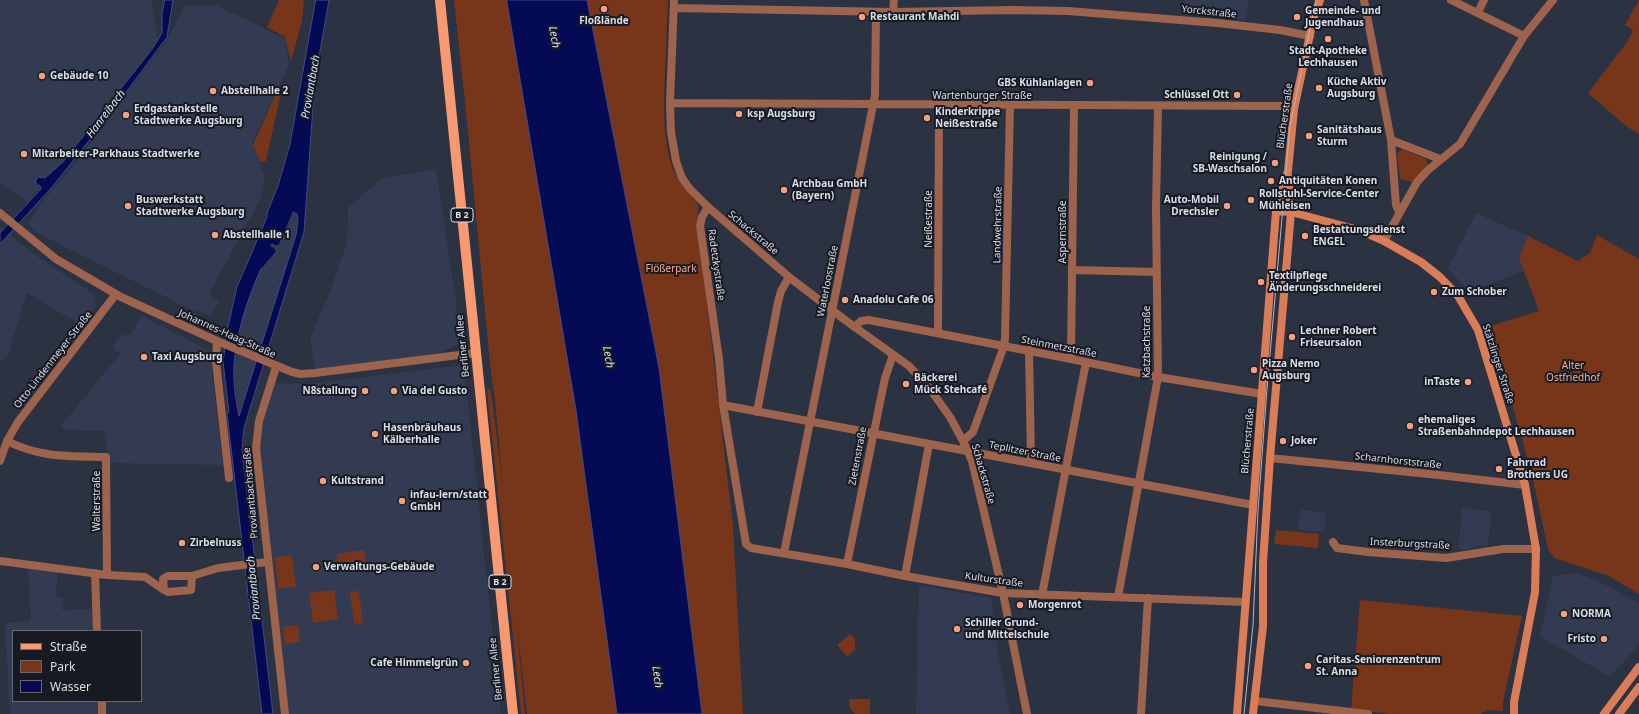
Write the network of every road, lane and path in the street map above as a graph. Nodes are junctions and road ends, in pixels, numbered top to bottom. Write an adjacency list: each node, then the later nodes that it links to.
1 (440, 0): 42 (main road, Berliner Allee / B 2)
2 (894, 0): 11 (street)
3 (1315, 0): 13 (street, Blücherstraße)
4 (1320, 0): 13 (street, Blücherstraße)
5 (1364, 0): 23 (street)
6 (1451, 0): 12 (street)
7 (1484, 0): 12 (street)
8 (1552, 0): 15 (street)
9 (674, 4): 10 (street, Yorckstraße); 16 (street)
10 (876, 12): 11 (street, Yorckstraße); 17 (street, Waterloostraße)
11 (894, 12): 14 (street, Yorckstraße)
12 (1478, 12): 15 (street)
13 (1314, 16): 14 (street, Blücherstraße)
14 (1310, 36): 22 (street, Blücherstraße)
15 (1524, 36): 24 (street)
16 (670, 103): 17 (street, Wartenburger Straße); 26 (street)
17 (873, 105): 18 (street, Wartenburger Straße); 36 (street, Waterloostraße)
18 (939, 106): 19 (street, Wartenburger Straße); 38 (street, Neißestraße)
19 (1010, 106): 20 (street, Wartenburger Straße); 40 (street, Landwehrstraße)
20 (1074, 106): 21 (street, Wartenburger Straße); 32 (street, Aspernstraße)
21 (1158, 106): 22 (street, Wartenburger Straße); 33 (street, Katzbachstraße)
22 (1294, 109): 25 (street, Blücherstraße)
23 (1391, 140): 24 (street); 29 (street)
24 (1440, 159): 29 (street)
25 (1288, 171): 27 (street, Blücherstraße); 28 (street, Blücherstraße)
26 (708, 207): 34 (street, Schackstraße); 49 (street, Radetzkystraße)
27 (1276, 211): 28 (street, Stätzlinger Straße); 48 (street, Blücherstraße)
28 (1291, 212): 31 (street, Stätzlinger Straße); 57 (street, Blücherstraße)
29 (1399, 212): 31 (street)
30 (0, 213): 35 (street, Johannes-Haag-Straße)
31 (1384, 241): 63 (street, Stätzlinger Straße)
32 (1072, 270): 33 (street); 44 (street, Aspernstraße)
33 (1156, 272): 47 (street, Katzbachstraße)
34 (789, 276): 36 (street, Schackstraße); 50 (street)
35 (116, 294): 39 (street, Johannes-Haag-Straße); 53 (street, Otto-Lindenmeyer-Straße)
36 (832, 310): 37 (street, Schackstraße); 51 (street, Waterloostraße)
37 (854, 326): 38 (street, Steinmetzstraße); 43 (street, Schackstraße)
38 (938, 332): 40 (street, Steinmetzstraße)
39 (220, 343): 46 (street, Johannes-Haag-Straße); 61 (street)
40 (1004, 346): 41 (street, Steinmetzstraße); 54 (street, Landwehrstraße)
41 (1029, 350): 44 (street, Steinmetzstraße); 59 (street)
42 (475, 352): 46 (street, Johannes-Haag-Straße); 89 (main road, Berliner Allee / B 2)
43 (893, 355): 52 (street, Zietenstraße); 54 (street, Schackstraße)
44 (1072, 359): 45 (street, Steinmetzstraße)
45 (1086, 362): 47 (street, Steinmetzstraße); 60 (street)
46 (276, 367): 70 (street, Proviantbachstraße)
47 (1158, 377): 48 (street, Steinmetzstraße); 62 (street, Katzbachstraße)
48 (1262, 394): 64 (street, Blücherstraße)
49 (723, 405): 50 (street, Teplitzer Straße); 66 (street, Radetzkystraße)
50 (757, 412): 51 (street, Teplitzer Straße)
51 (810, 422): 52 (street, Teplitzer Straße); 68 (street, Waterloostraße)
52 (872, 434): 55 (street, Teplitzer Straße); 71 (street, Zietenstraße)
53 (7, 441): 58 (street, Otto-Lindenmeyer-Straße); 73 (street, Walterstraße)
54 (963, 441): 56 (street, Schackstraße)
55 (929, 444): 56 (street, Teplitzer Straße); 75 (street)
56 (968, 452): 59 (street, Teplitzer Straße); 77 (street, Schackstraße)
57 (1270, 458): 63 (street, Scharnhorststraße); 85 (street, Blücherstraße)
58 (0, 461)
59 (1031, 462): 60 (street, Teplitzer Straße)
60 (1066, 470): 62 (street, Teplitzer Straße); 78 (street)
61 (229, 478)
62 (1138, 484): 64 (street, Teplitzer Straße); 79 (street, Katzbachstraße)
63 (1525, 486): 67 (street, Stätzlinger Straße)
64 (1253, 505): 81 (street, Blücherstraße)
65 (1333, 542): 67 (street, Insterburgstraße)
66 (746, 544): 68 (street, Kulturstraße)
67 (1536, 549): 95 (street, Stätzlinger Straße)
68 (784, 553): 71 (street, Kulturstraße)
69 (0, 561): 72 (street)
70 (263, 562): 74 (street); 88 (street, Proviantbachstraße)
71 (847, 564): 75 (street, Kulturstraße)
72 (95, 573): 73 (street); 82 (street)
73 (107, 575): 76 (street)
74 (192, 576): 76 (street); 76 (street)
75 (906, 576): 77 (street, Kulturstraße)
76 (164, 590)
77 (1003, 593): 78 (street, Kulturstraße); 90 (street, Schackstraße)
78 (1042, 595): 79 (street, Kulturstraße)
79 (1118, 597): 80 (street, Kulturstraße)
80 (1148, 598): 81 (street, Kulturstraße); 91 (street)
81 (1245, 602): 92 (street, Blücherstraße)
82 (97, 630)
83 (1639, 667): 96 (street)
84 (1639, 687): 97 (street)
85 (1254, 701): 93 (street, Blücherstraße); 94 (street)
86 (102, 702): 87 (street)
87 (102, 714)
88 (285, 714)
89 (513, 714)
90 (1027, 714)
91 (1141, 714)
92 (1237, 714)
93 (1253, 714)
94 (1368, 714)
95 (1514, 714)
96 (1604, 714)
97 (1619, 714)

